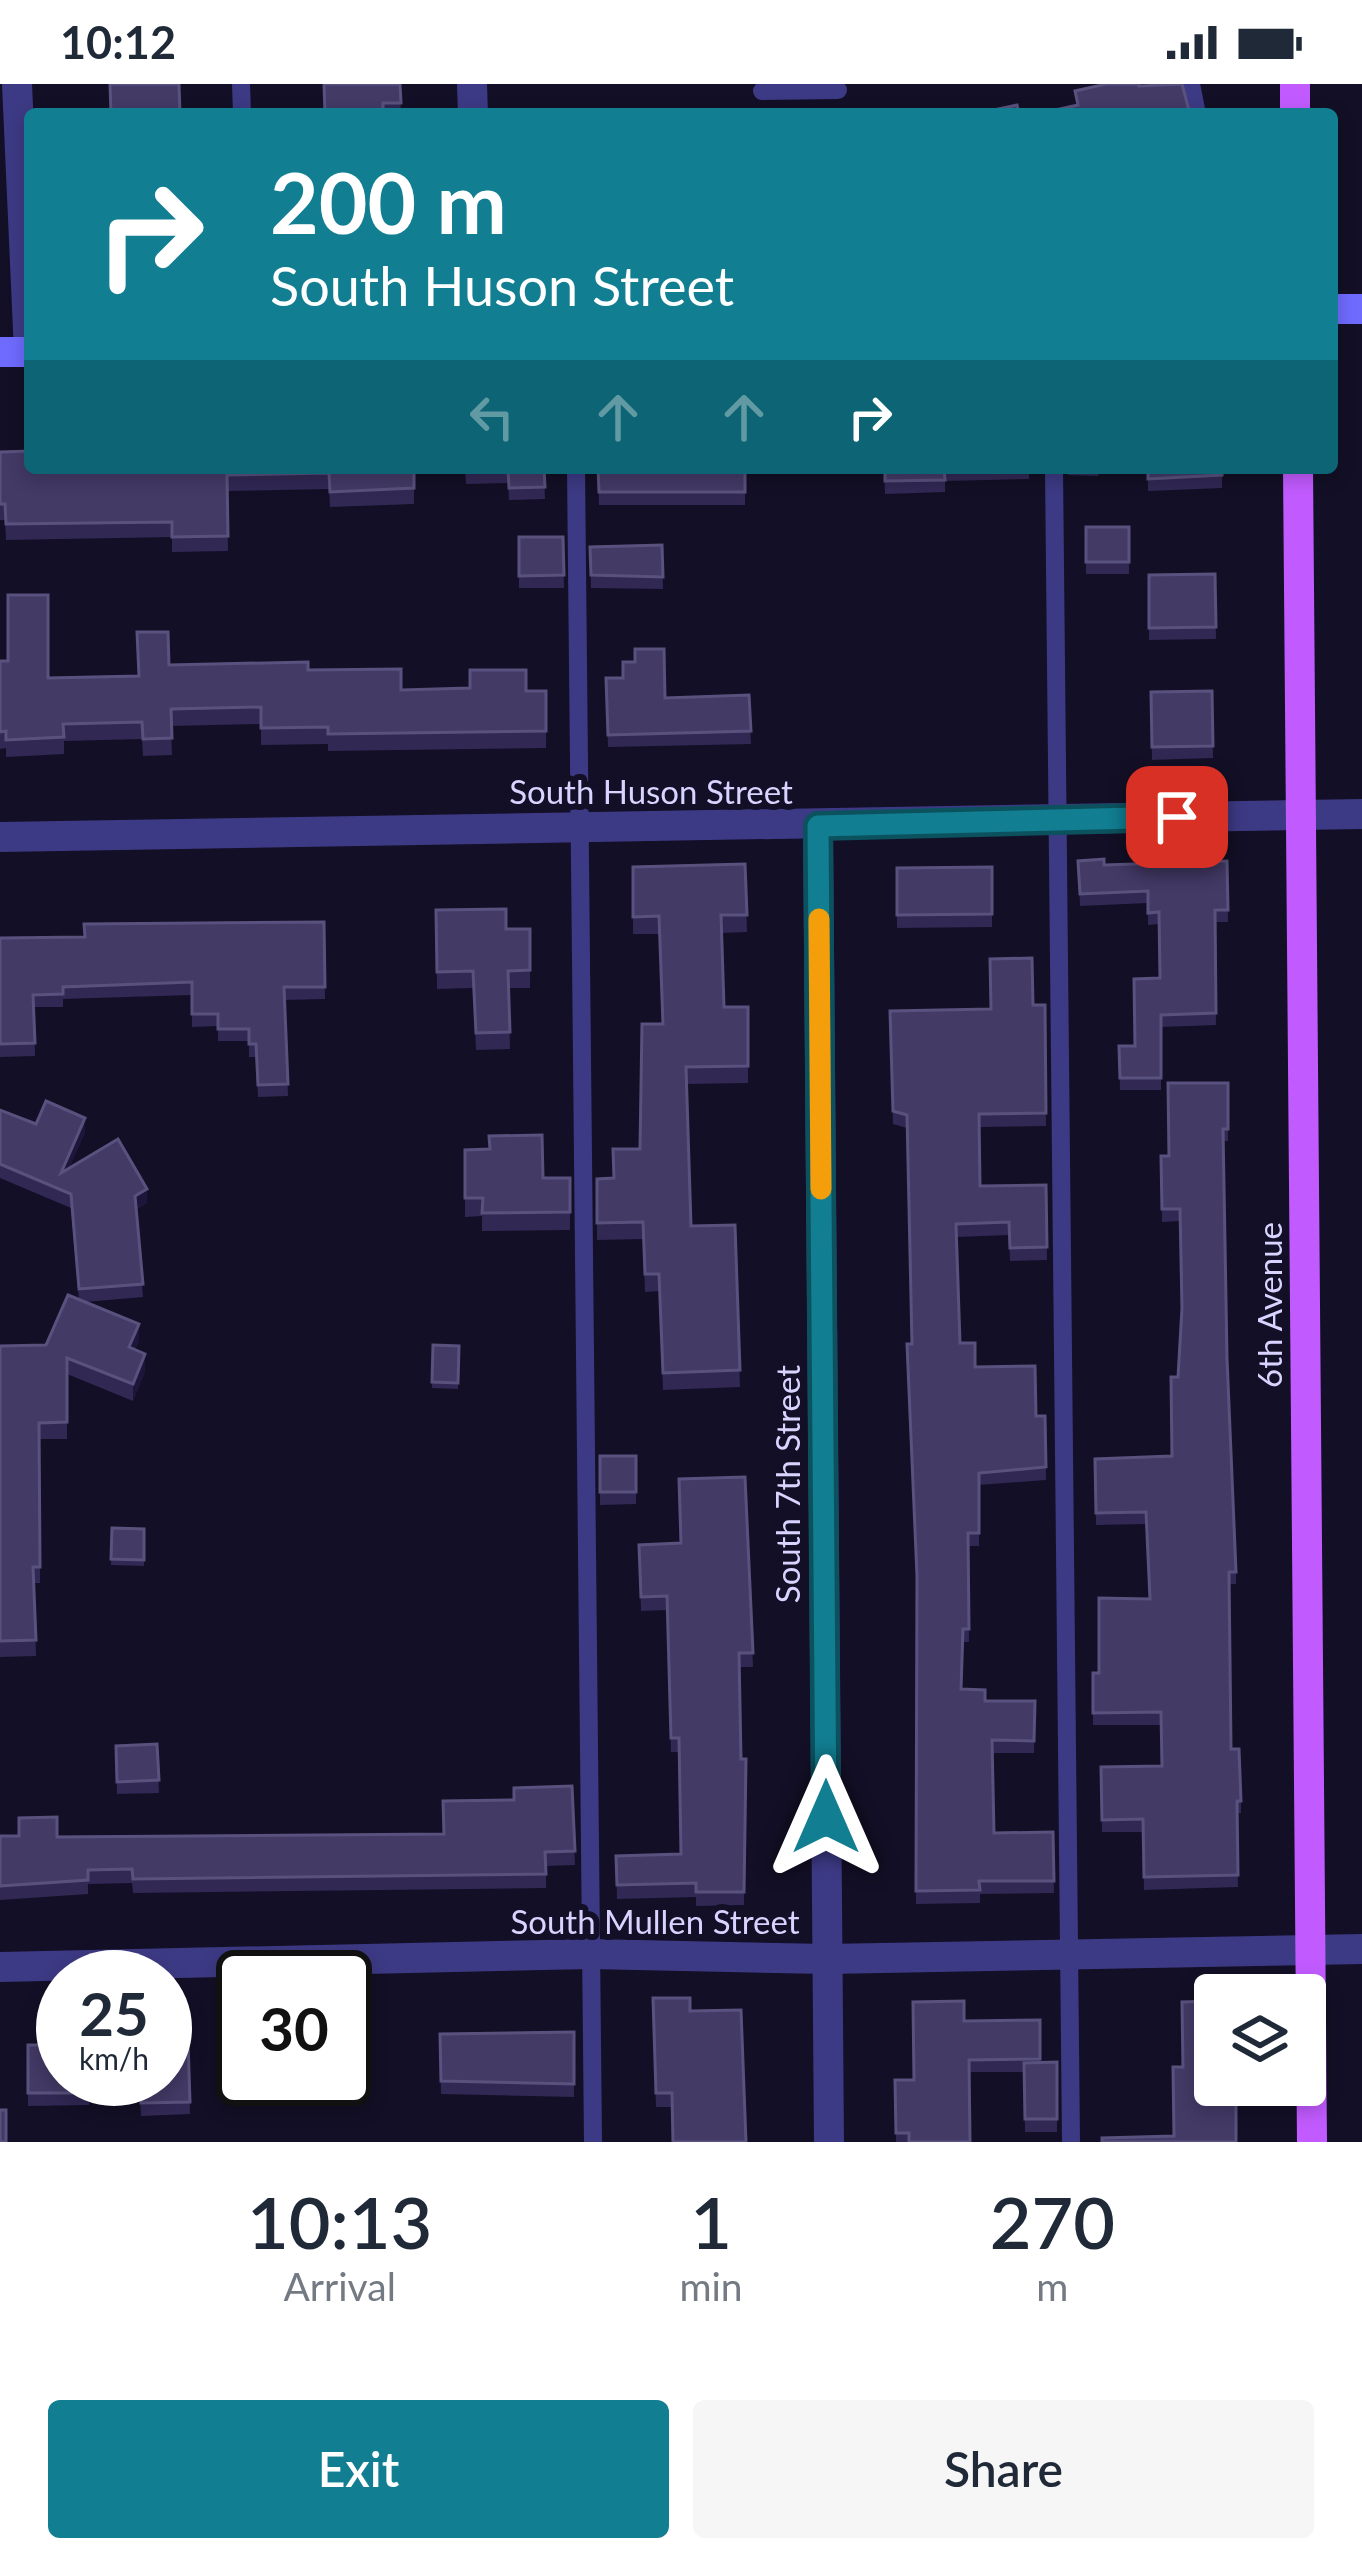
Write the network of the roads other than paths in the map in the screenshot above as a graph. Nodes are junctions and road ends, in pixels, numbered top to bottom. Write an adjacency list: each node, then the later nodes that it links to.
1 (17, 84): 4 (street)
2 (838, 87): 3 (lane)
3 (762, 91)
4 (24, 240)
5 (576, 474): 12 (lane)
6 (1054, 474): 10 (lane)
7 (1298, 474): 9 (main road, 6th Avenue)
8 (1362, 814): 9 (street, South Huson Street)
9 (1301, 815): 10 (street, South Huson Street); 14 (main road, 6th Avenue)
10 (1059, 818): 11 (street, South Huson Street); 16 (lane)
11 (818, 826): 12 (street, South Huson Street); 18 (street, South 7th Street)
12 (582, 827): 13 (street, South Huson Street); 17 (lane)
13 (0, 837)
14 (1310, 1948): 15 (street, South Mullen Street); 16 (street, South Mullen Street); 23 (main road, 6th Avenue)
15 (1362, 1949)
16 (1069, 1953): 18 (street, South Mullen Street); 22 (lane)
17 (590, 1954): 18 (street, South Mullen Street); 19 (street, South Mullen Street); 20 (lane)
18 (827, 1959): 21 (street, South 7th Street)
19 (0, 1967)
20 (593, 2142)
21 (829, 2142)
22 (1072, 2142)
23 (1312, 2142)

